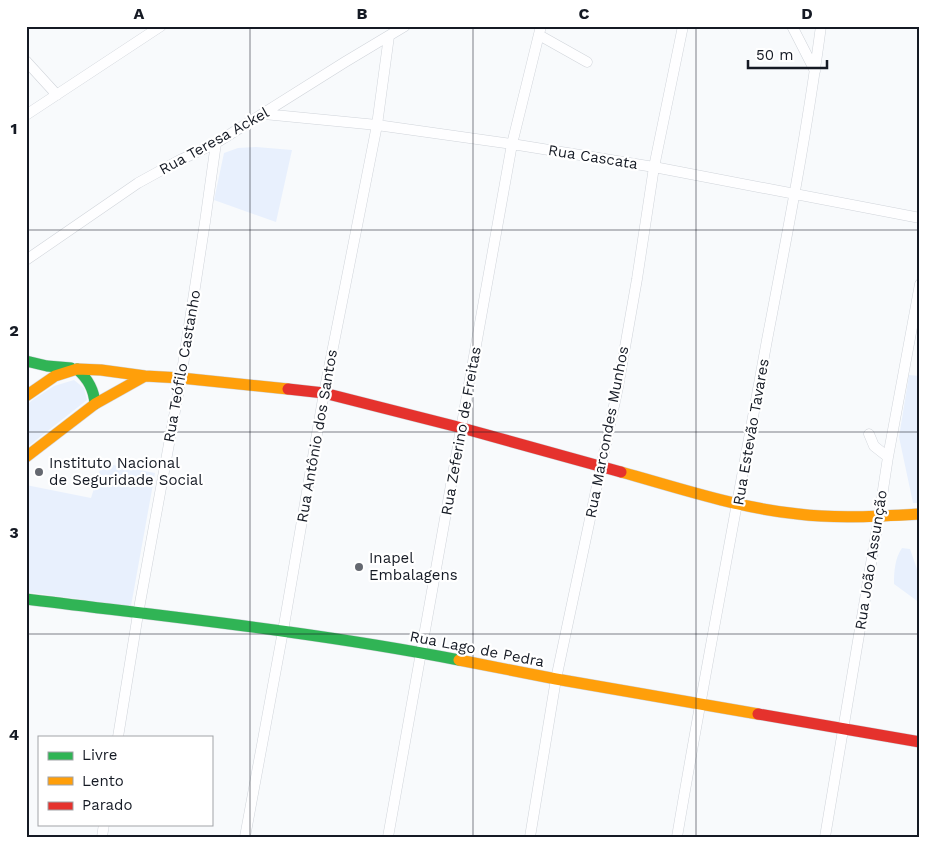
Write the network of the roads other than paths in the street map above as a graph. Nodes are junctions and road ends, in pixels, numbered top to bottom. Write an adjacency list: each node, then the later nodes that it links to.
1 (161, 26): 11 (street)
2 (405, 26): 7 (street, Rua Teresa Ackel)
3 (683, 26): 17 (street, Rua Marcondes Munhos)
4 (792, 26): 10 (street)
5 (821, 26): 10 (street, Rua Estevão Tavares)
6 (540, 30): 9 (street); 16 (street, Rua Zeferino de Freitas)
7 (389, 36): 12 (street, Rua Teresa Ackel); 14 (street, Rua Antônio dos Santos)
8 (26, 61): 11 (street)
9 (587, 62)
10 (815, 71): 18 (street, Rua Estevão Tavares)
11 (57, 95): 13 (street)
12 (264, 114): 14 (street, Rua Cascata); 15 (street, Rua Teresa Ackel)
13 (26, 115)
14 (377, 125): 16 (street, Rua Cascata); 26 (street, Rua Antônio dos Santos)
15 (216, 142): 20 (street, Rua Teresa Ackel); 25 (street, Rua Teófilo Castanho)
16 (512, 144): 17 (street, Rua Cascata); 29 (street, Rua Zeferino de Freitas)
17 (654, 167): 18 (street, Rua Cascata); 33 (street, Rua Marcondes Munhos)
18 (795, 193): 19 (street, Rua Cascata); 34 (street, Rua Estevão Tavares)
19 (920, 218)
20 (26, 260)
21 (920, 284): 31 (street, Rua João Assunção)
22 (26, 361): 23 (main road)
23 (77, 369): 24 (main road); 27 (main road); 28 (main road)
24 (145, 376): 25 (main road); 28 (main road)
25 (181, 378): 26 (main road); 38 (street, Rua Teófilo Castanho)
26 (324, 393): 29 (main road); 39 (street, Rua Antônio dos Santos)
27 (26, 396)
28 (95, 404): 32 (main road)
29 (462, 428): 33 (main road); 40 (street, Rua Zeferino de Freitas)
30 (869, 434): 31 (street)
31 (888, 456): 36 (street, Rua João Assunção)
32 (26, 457)
33 (601, 467): 34 (main road); 41 (street, Rua Marcondes Munhos)
34 (737, 504): 36 (main road); 42 (street, Rua Estevão Tavares)
35 (920, 514): 36 (main road)
36 (879, 516): 43 (street, Rua João Assunção)
37 (26, 599): 38 (main road, Rua Lago de Pedra)
38 (138, 614): 39 (main road, Rua Lago de Pedra); 44 (street, Rua Teófilo Castanho)
39 (283, 631): 40 (main road, Rua Lago de Pedra); 46 (street, Rua Antônio dos Santos)
40 (422, 653): 41 (main road, Rua Lago de Pedra); 47 (street, Rua Zeferino de Freitas)
41 (556, 679): 42 (main road, Rua Lago de Pedra); 48 (street, Rua Marcondes Munhos)
42 (699, 704): 43 (main road, Rua Lago de Pedra); 49 (street, Rua Estevão Tavares)
43 (844, 728): 45 (main road, Rua Lago de Pedra); 50 (street, Rua João Assunção)
44 (118, 736)
45 (920, 742)
46 (245, 837)
47 (388, 837)
48 (530, 837)
49 (677, 837)
50 (825, 837)

